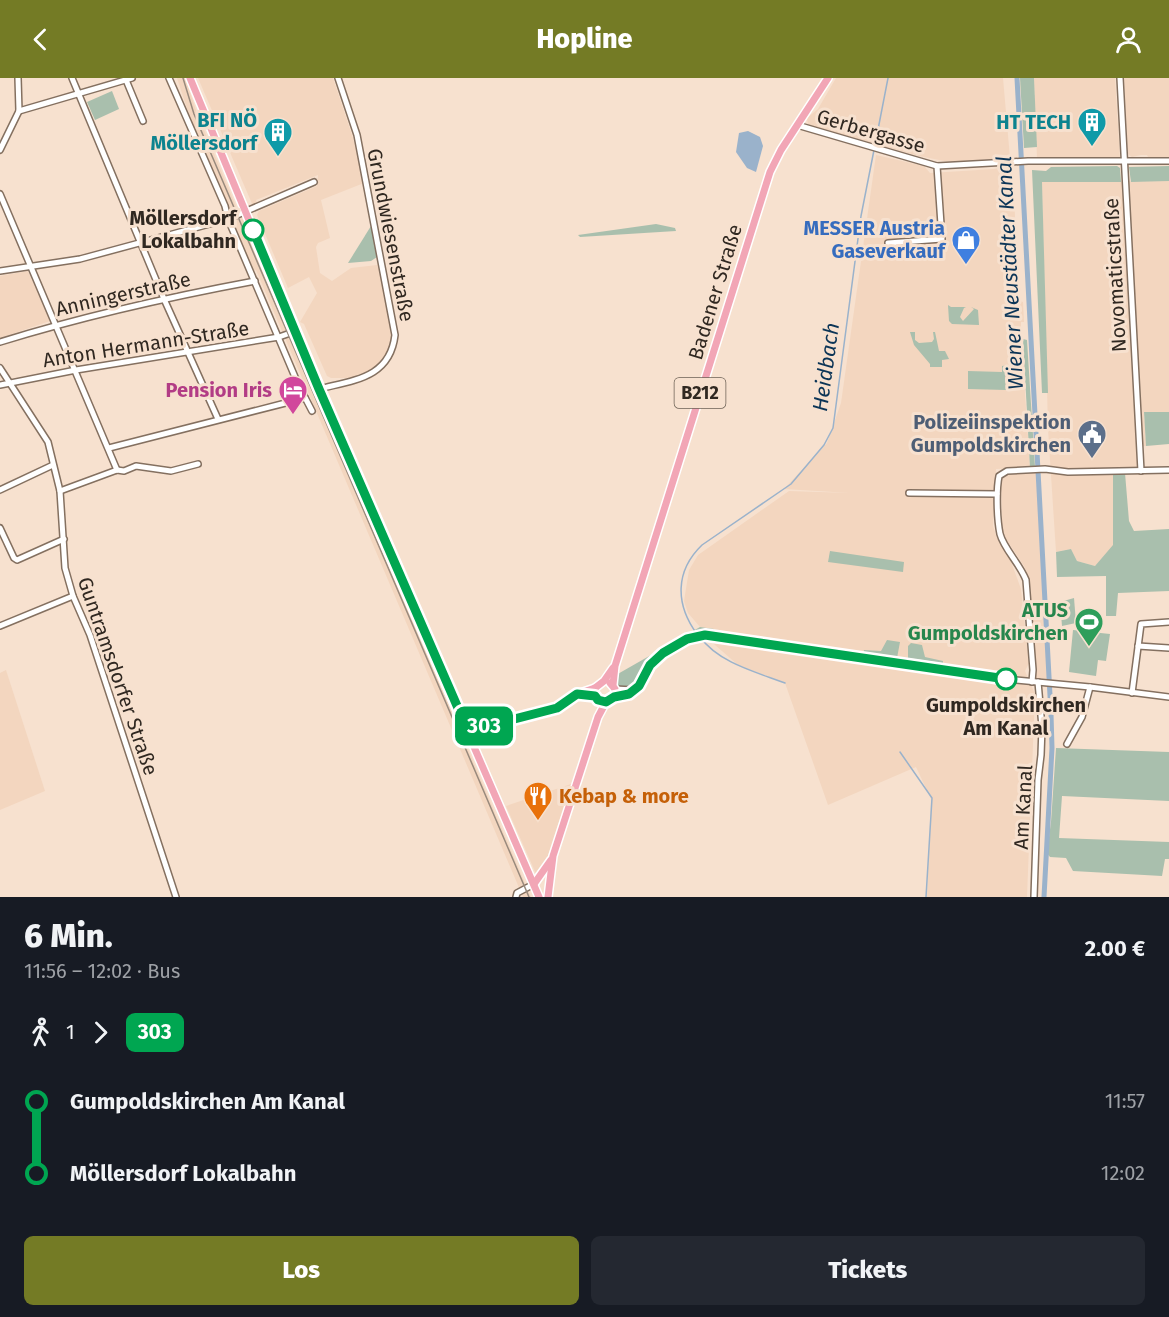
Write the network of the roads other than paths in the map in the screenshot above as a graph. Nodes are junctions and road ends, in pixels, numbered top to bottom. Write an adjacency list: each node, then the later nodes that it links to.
1 (18, 78): 10 (street)
2 (72, 78): 9 (street)
3 (169, 78): 20 (street)
4 (190, 78): 19 (main road)
5 (338, 78): 36 (street, Grundwiesenstraße)
6 (828, 78): 12 (main road, Badener Straße / B212)
7 (1120, 78): 15 (street, Novomaticstraße)
8 (129, 79): 9 (street); 11 (street)
9 (79, 95): 10 (street); 21 (street)
10 (19, 111): 13 (street)
11 (143, 121)
12 (797, 125): 16 (street, Gerbergasse); 57 (main road, Badener Straße / B212)
13 (0, 150)
14 (1169, 160): 15 (street, Gerbergasse)
15 (1124, 161): 16 (street, Gerbergasse); 45 (street, Novomaticstraße)
16 (937, 166): 22 (street)
17 (314, 182): 19 (street)
18 (0, 194): 23 (street)
19 (246, 212): 20 (street); 28 (main road)
20 (228, 219): 21 (street); 25 (street)
21 (142, 242): 23 (street); 26 (street)
22 (888, 243)
23 (31, 266): 24 (street); 27 (street)
24 (0, 271)
25 (255, 281): 26 (street, Anningerstraße); 29 (street)
26 (164, 299): 27 (street, Anningerstraße); 31 (street)
27 (57, 324): 30 (street, Anningerstraße); 33 (street)
28 (296, 331): 29 (street, Anton Hermann-Straße); 36 (main road)
29 (279, 337): 31 (street, Anton Hermann-Straße); 37 (street)
30 (0, 342)
31 (188, 352): 33 (street, Anton Hermann-Straße); 39 (street)
32 (0, 368): 34 (street, Guntramsdorfer Straße)
33 (76, 370): 34 (street, Anton Hermann-Straße); 40 (street)
34 (10, 382): 35 (street, Anton Hermann-Straße); 42 (street, Guntramsdorfer Straße)
35 (0, 385)
36 (319, 389): 67 (main road)
37 (305, 398): 38 (street); 39 (street)
38 (312, 411)
39 (218, 419): 40 (street)
40 (109, 448): 43 (street)
41 (198, 464): 43 (street)
42 (53, 465): 46 (street); 47 (street, Guntramsdorfer Straße)
43 (117, 470): 47 (street)
44 (1169, 470): 45 (street)
45 (1141, 471): 49 (street)
46 (0, 490)
47 (60, 491): 51 (street, Guntramsdorfer Straße)
48 (909, 493): 49 (street)
49 (997, 494): 59 (street, Am Kanal)
50 (0, 528): 51 (street)
51 (64, 539): 52 (street, Guntramsdorfer Straße)
52 (73, 596): 54 (street); 73 (street, Guntramsdorfer Straße)
53 (1169, 622): 55 (street)
54 (0, 626)
55 (1138, 646): 56 (street); 62 (street)
56 (1169, 648)
57 (615, 666): 58 (main road, Badener Straße / B212); 61 (main road, Badener Straße / B212)
58 (604, 681): 61 (main road); 63 (main road, B212)
59 (1038, 682): 60 (street); 61 (street); 75 (street, Am Kanal)
60 (1090, 687): 62 (street); 68 (street)
61 (614, 690): 65 (main road)
62 (1132, 693): 64 (street)
63 (596, 694): 65 (main road); 66 (main road); 67 (main road)
64 (1169, 698)
65 (606, 702): 66 (main road)
66 (598, 717): 69 (main road)
67 (468, 731): 70 (main road)
68 (1067, 744)
69 (554, 856): 70 (main road); 74 (main road)
70 (534, 884): 71 (street); 72 (main road)
71 (516, 896)
72 (536, 896)
73 (176, 897)
74 (548, 897)
75 (1034, 897)

